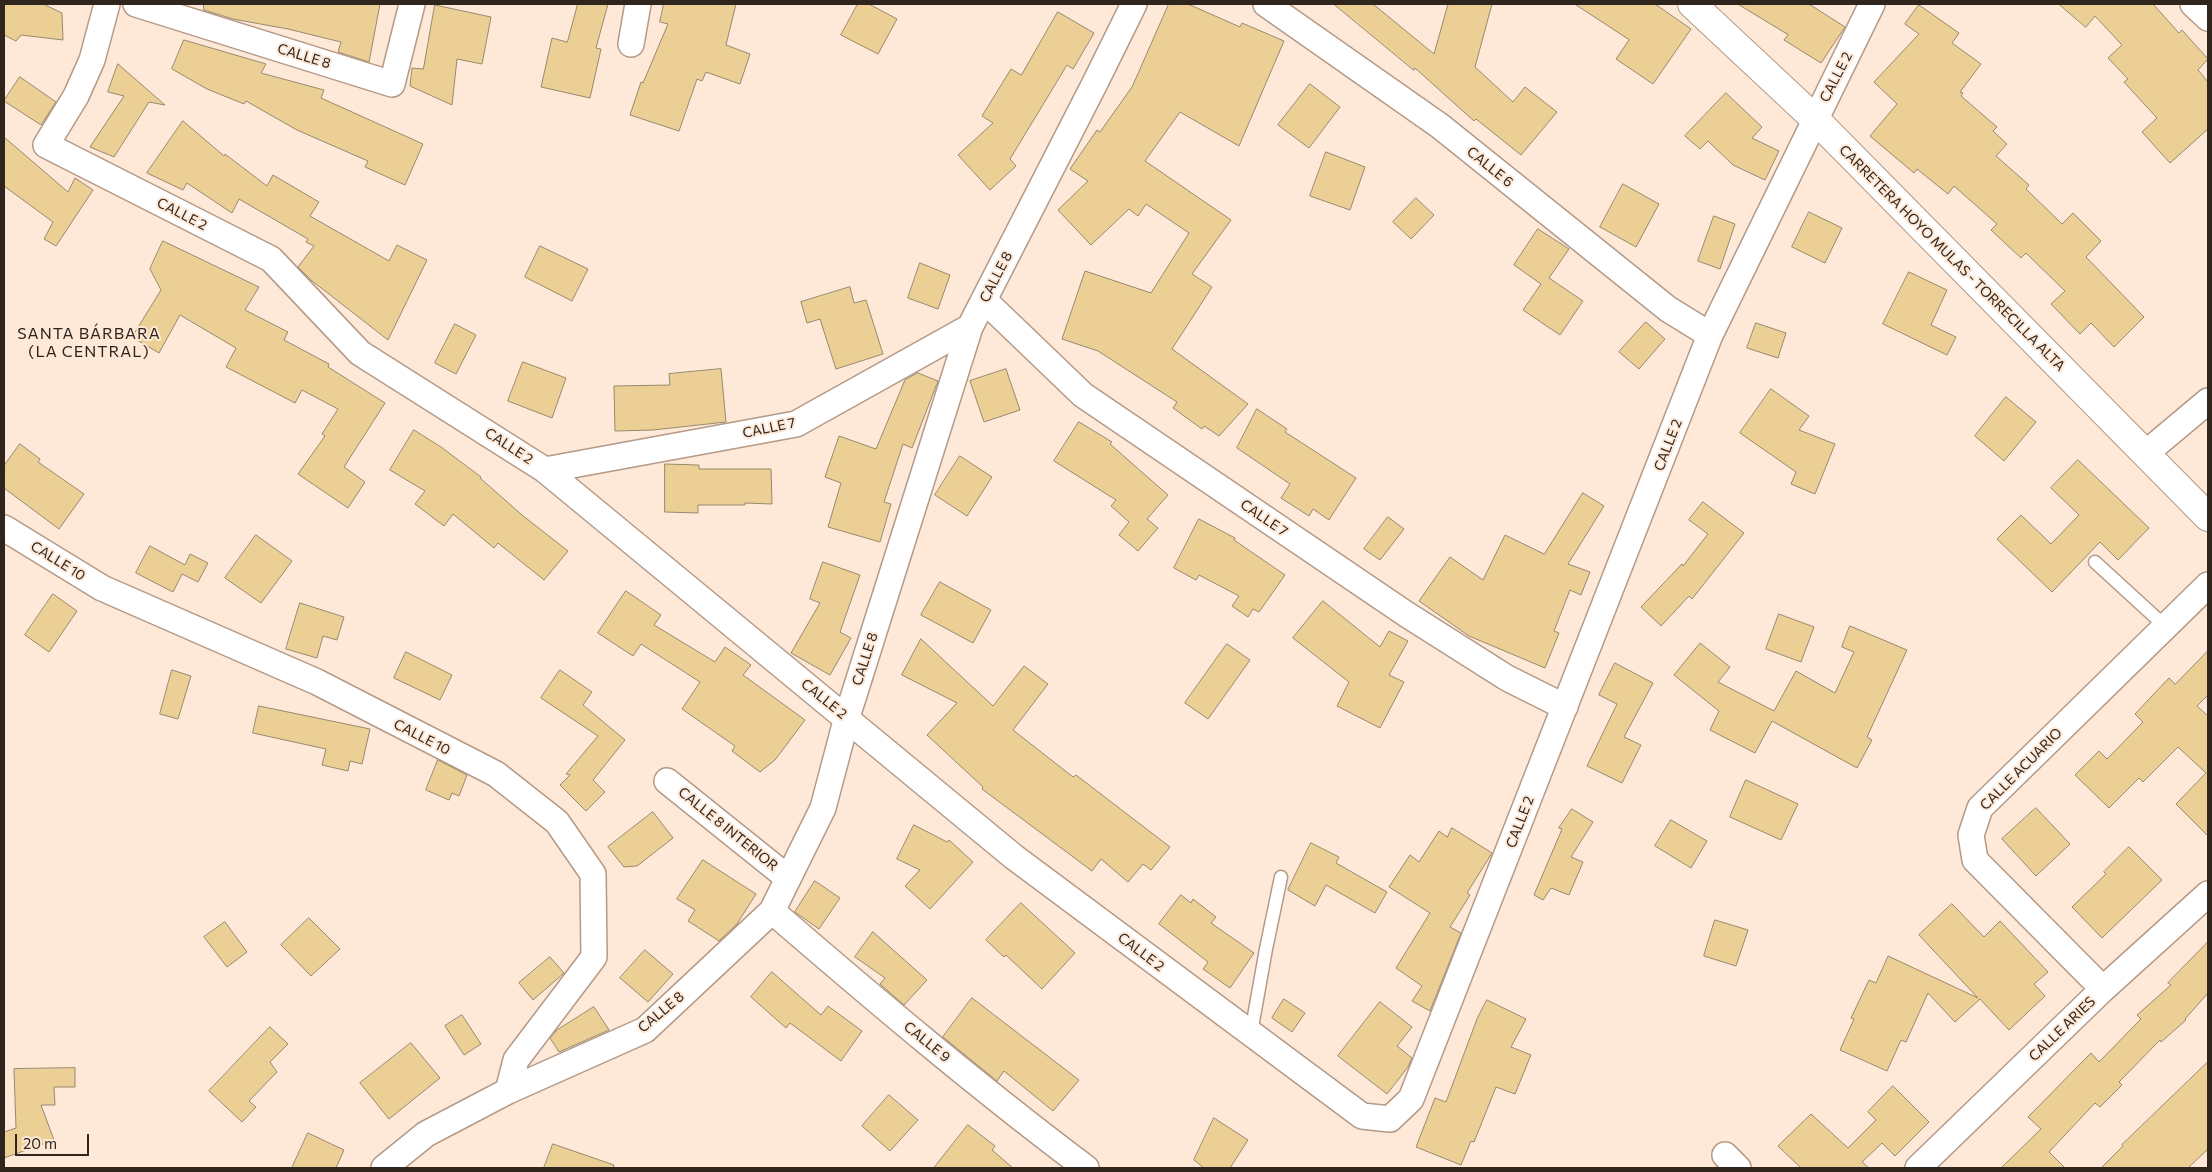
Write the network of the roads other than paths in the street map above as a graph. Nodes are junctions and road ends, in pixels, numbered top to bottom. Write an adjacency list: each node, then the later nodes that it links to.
1 (107, 4): 18 (street, CALLE 2)
2 (136, 4): 3 (street, CALLE 8)
3 (412, 4)
4 (638, 4): 11 (street)
5 (1134, 4): 13 (street, CALLE 8)
6 (1266, 4): 15 (street, CALLE 6)
7 (1692, 4): 12 (street, CARRETERA HOYO MULAS - TORRECILLA ALTA)
8 (1872, 4): 12 (street, CALLE 2)
9 (2192, 4): 10 (street)
10 (2208, 18)
11 (631, 44)
12 (1815, 119): 15 (street, CALLE 2); 17 (street, CARRETERA HOYO MULAS - TORRECILLA ALTA)
13 (984, 300): 14 (street, CALLE 8); 24 (street, CALLE 7)
14 (970, 327): 18 (street, CALLE 7); 25 (street, CALLE 8)
15 (1710, 335): 24 (street, CALLE 2)
16 (2208, 401): 17 (street)
17 (2146, 453): 19 (street, CARRETERA HOYO MULAS - TORRECILLA ALTA)
18 (545, 470): 25 (street, CALLE 2)
19 (2208, 517)
20 (4, 528): 33 (street, CALLE 10)
21 (2095, 562): 23 (lane)
22 (2208, 585): 23 (street, CALLE ACUARIO)
23 (2166, 627): 31 (street, CALLE ACUARIO)
24 (1565, 707): 32 (street, CALLE 2)
25 (847, 717): 28 (street, CALLE 8); 32 (street, CALLE 2)
26 (667, 781): 28 (street, CALLE 8 INTERIOR)
27 (1281, 877): 32 (lane)
28 (788, 878): 30 (street, CALLE 8)
29 (2208, 894): 31 (street, CALLE ARIES)
30 (772, 911): 33 (street, CALLE 8); 35 (street, CALLE 9)
31 (2103, 989): 36 (street, CALLE ARIES)
32 (1251, 1033)
33 (508, 1091): 34 (street, CALLE 8)
34 (384, 1168)
35 (1086, 1168)
36 (1918, 1168)

